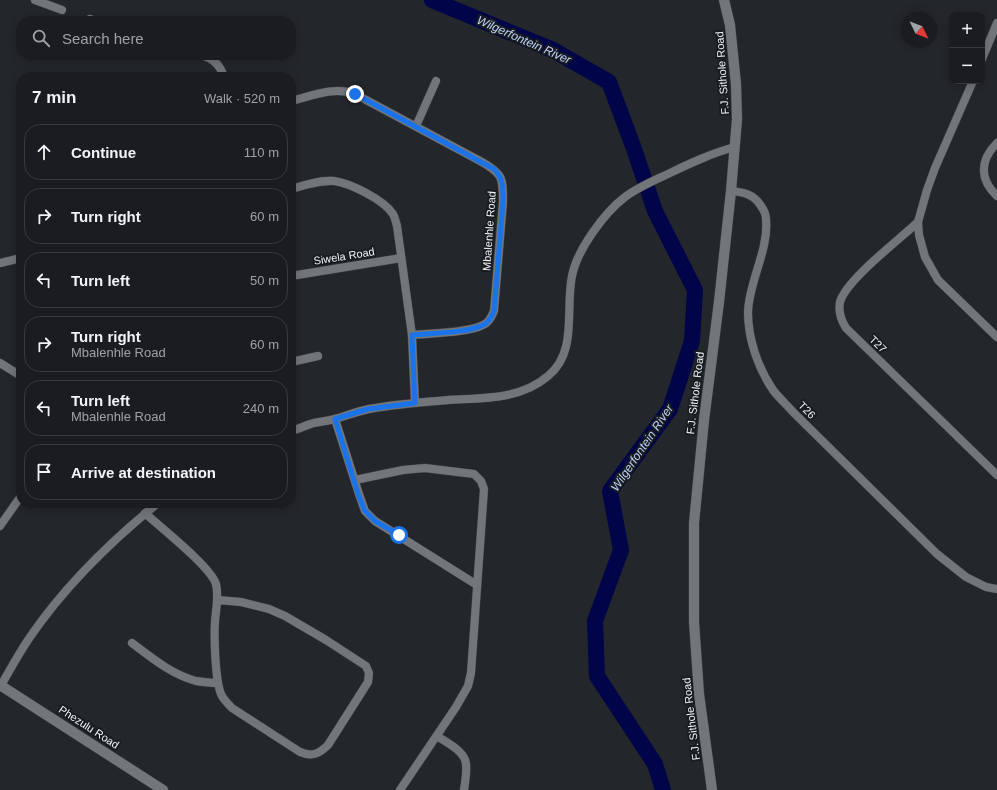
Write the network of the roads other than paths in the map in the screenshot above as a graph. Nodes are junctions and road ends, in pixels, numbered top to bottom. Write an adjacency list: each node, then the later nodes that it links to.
1 (35, 0): 3 (street)
2 (724, 0): 13 (street, F.J. Sithole Road)
3 (62, 10)
4 (997, 23): 5 (street)
5 (985, 52)
6 (214, 60): 7 (street)
7 (222, 72)
8 (436, 81): 11 (street)
9 (972, 84): 17 (street)
10 (296, 100): 11 (street, Mbalenhle Road)
11 (416, 126): 22 (street, Mbalenhle Road)
12 (997, 143): 16 (street)
13 (735, 147): 15 (street, F.J. Sithole Road); 28 (street)
14 (296, 188): 18 (street)
15 (731, 191): 38 (street, T26); 47 (street, F.J. Sithole Road)
16 (997, 196)
17 (918, 222): 23 (street); 31 (street, T27)
18 (400, 258): 21 (street, Siwela Road); 22 (street)
19 (16, 259): 20 (street)
20 (0, 263)
21 (296, 275)
22 (412, 335): 28 (street)
23 (997, 337)
24 (318, 356): 25 (street)
25 (296, 361)
26 (0, 363): 27 (street)
27 (16, 373)
28 (415, 403): 29 (street)
29 (335, 419): 30 (street); 32 (street)
30 (296, 429)
31 (997, 475)
32 (355, 480): 37 (street); 37 (street)
33 (16, 503): 36 (street)
34 (152, 508): 35 (street)
35 (145, 513): 39 (street); 42 (street)
36 (0, 526)
37 (477, 585): 43 (street)
38 (997, 589)
39 (218, 600): 41 (street); 41 (street)
40 (132, 643): 41 (street)
41 (218, 683)
42 (0, 686): 44 (street, Phezulu Road)
43 (437, 736): 45 (street); 46 (street)
44 (163, 790)
45 (400, 790)
46 (464, 790)
47 (712, 790)

